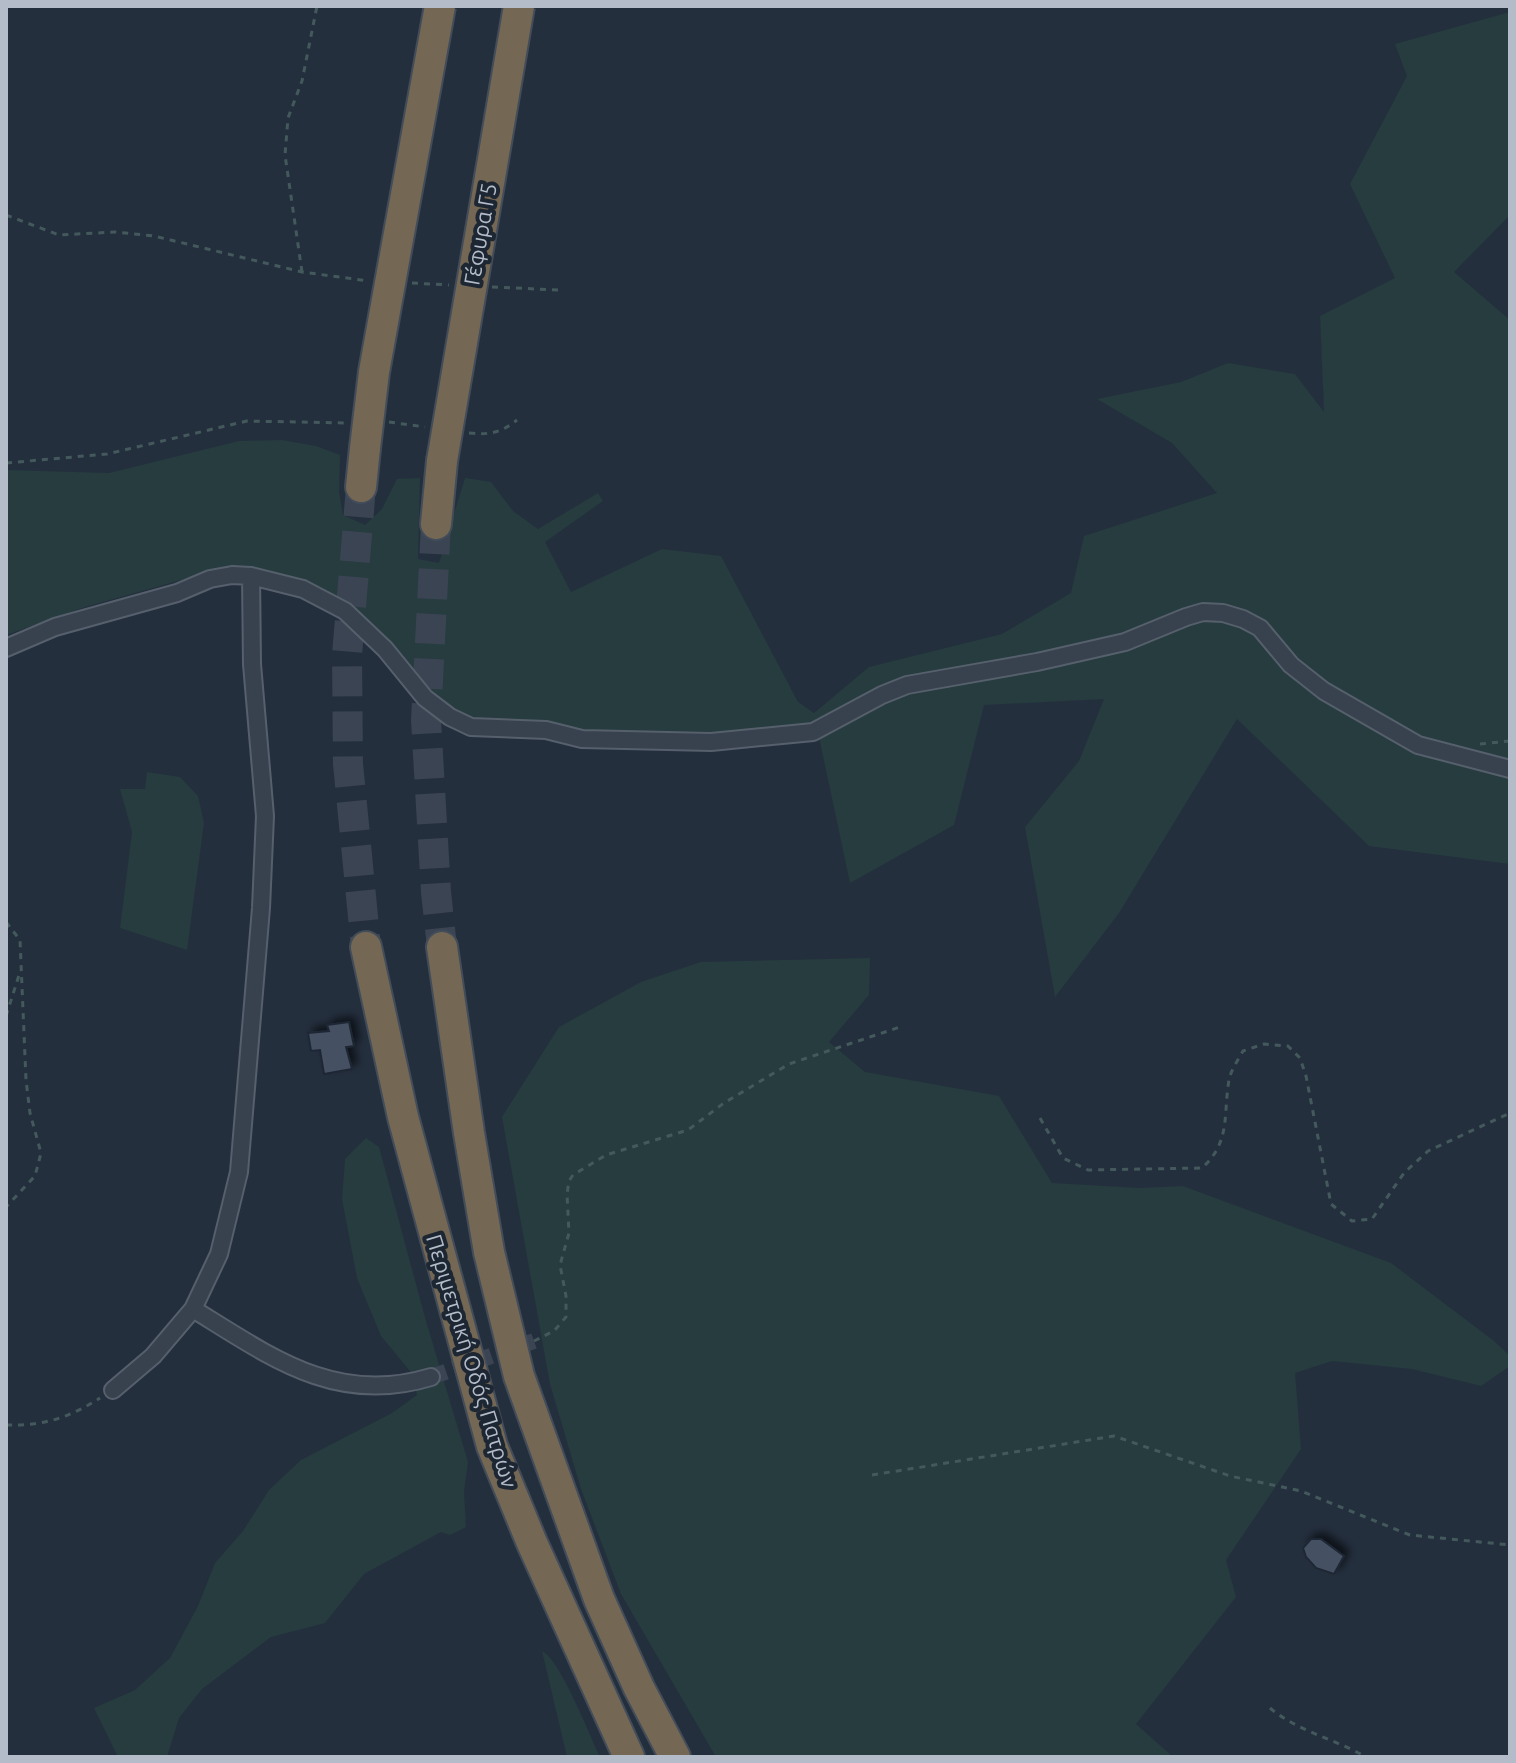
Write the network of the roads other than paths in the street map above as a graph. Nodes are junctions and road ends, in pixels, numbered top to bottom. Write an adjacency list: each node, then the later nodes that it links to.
1 (440, 6): 3 (highway, bridge)
2 (519, 6): 4 (highway, Γέφυρα Γ5, bridge)
3 (361, 487)
4 (436, 524)
5 (251, 576): 6 (street); 7 (street); 10 (street)
6 (6, 648)
7 (1510, 769)
8 (366, 947): 13 (highway, Περιμετρική Οδός Πατρών)
9 (442, 947): 14 (highway, Περιμετρική Οδός Πατρών)
10 (193, 1309): 11 (street); 12 (street)
11 (431, 1377)
12 (113, 1390)
13 (629, 1757)
14 (675, 1757)

